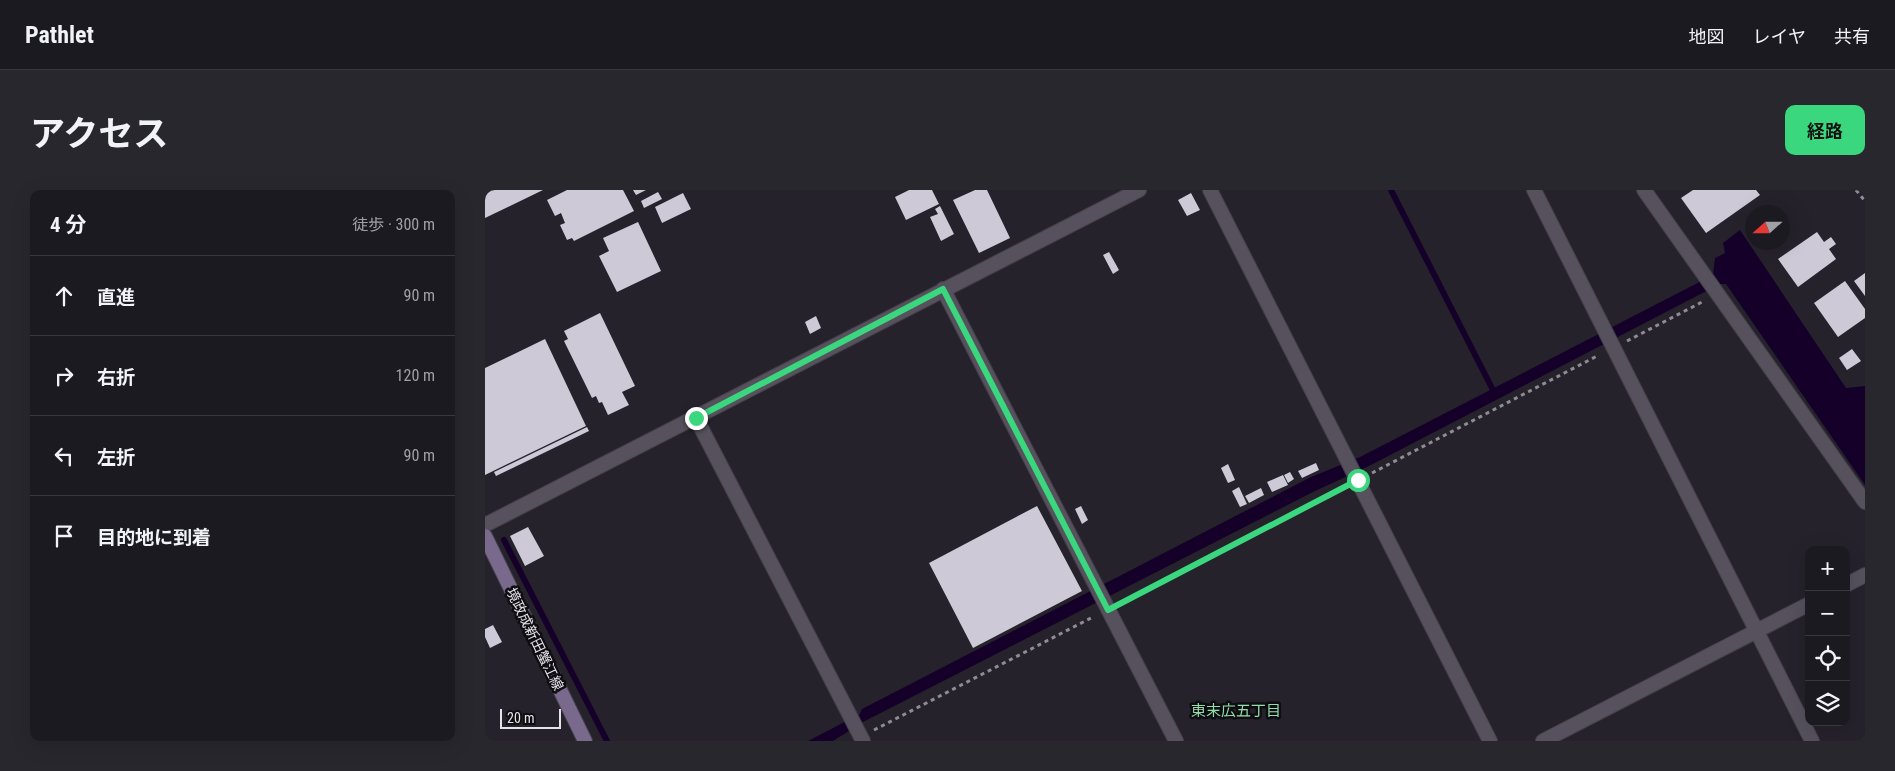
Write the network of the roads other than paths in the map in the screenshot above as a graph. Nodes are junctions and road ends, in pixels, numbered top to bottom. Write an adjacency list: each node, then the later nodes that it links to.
1 (1139, 190): 5 (street)
2 (1210, 190): 17 (street)
3 (1534, 190): 13 (street)
4 (1644, 190): 7 (street)
5 (943, 289): 6 (street); 16 (street)
6 (696, 418): 8 (street); 14 (street)
7 (1865, 502)
8 (485, 525)
9 (485, 537): 15 (main road, 境政成新田蟹江線)
10 (1865, 576): 11 (street)
11 (1850, 583)
12 (1805, 606): 13 (street)
13 (1757, 631): 18 (street); 19 (street)
14 (861, 736)
15 (585, 741)
16 (1176, 741)
17 (1490, 741)
18 (1543, 741)
19 (1813, 741)

